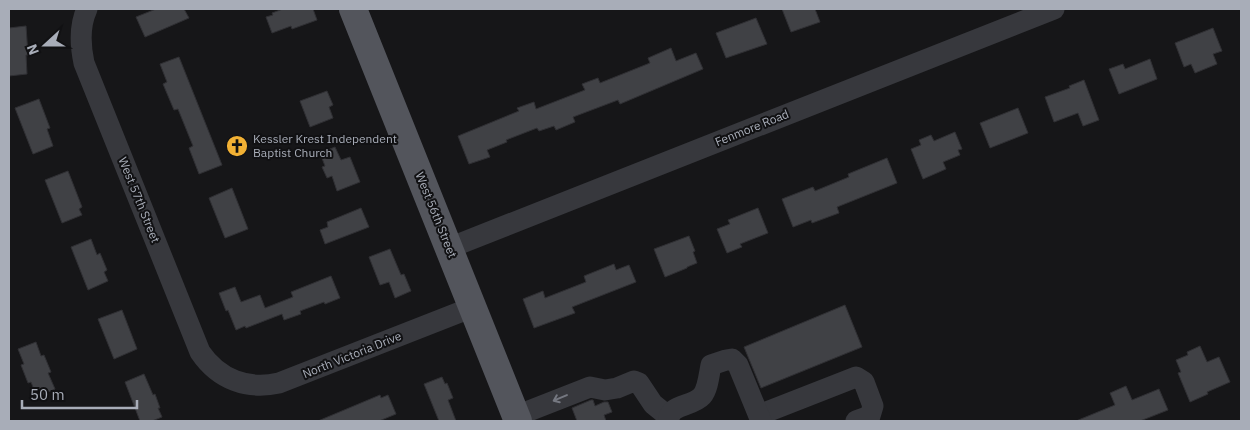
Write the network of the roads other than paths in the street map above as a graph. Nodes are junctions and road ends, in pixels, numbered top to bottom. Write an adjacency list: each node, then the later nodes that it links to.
1 (87, 9): 6 (street, West 57th Street)
2 (353, 9): 4 (main road, West 56th Street)
3 (1054, 9): 4 (street, Fenmore Road)
4 (449, 248): 5 (main road, West 56th Street)
5 (473, 307): 6 (street, North Victoria Drive); 8 (main road, West 56th Street)
6 (229, 378)
7 (760, 418): 9 (street); 10 (street)
8 (517, 419): 9 (street, one-way to 8)
9 (669, 419)
10 (856, 421)

